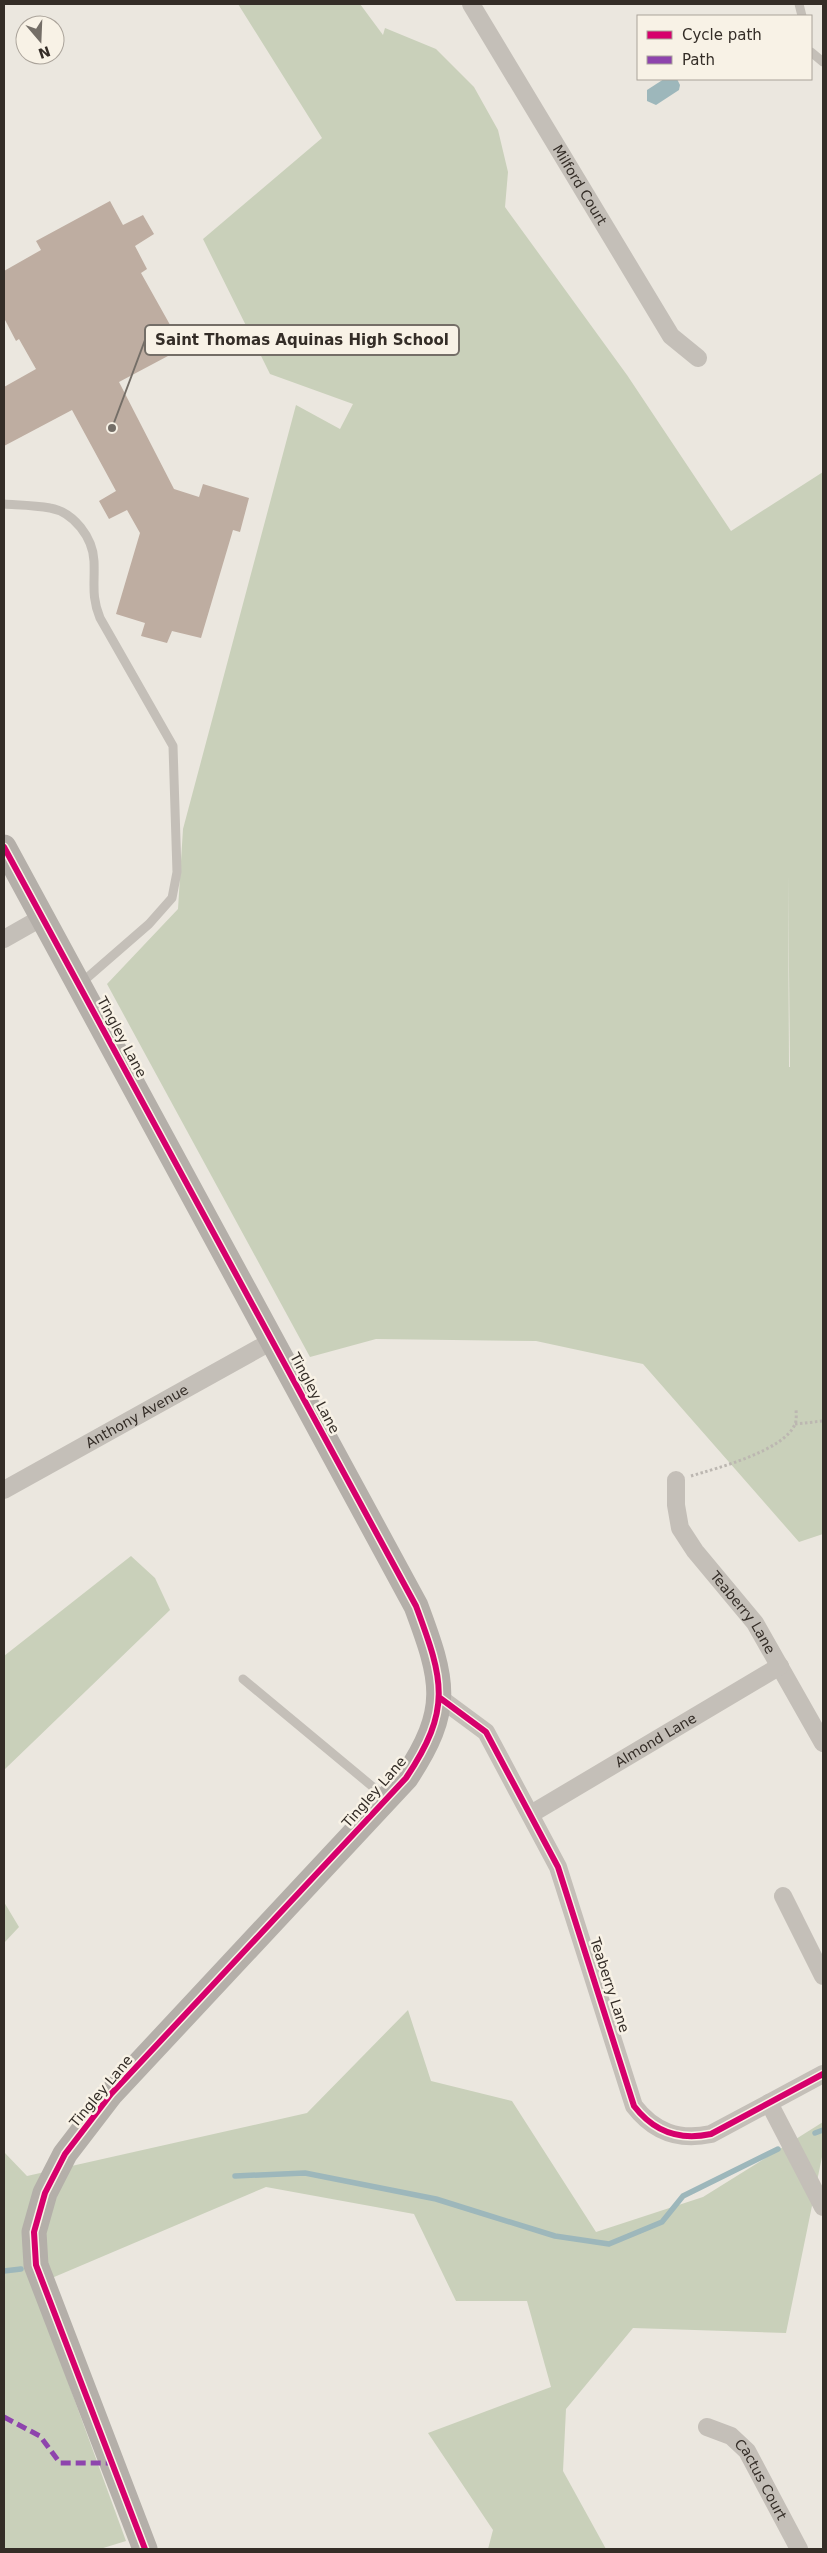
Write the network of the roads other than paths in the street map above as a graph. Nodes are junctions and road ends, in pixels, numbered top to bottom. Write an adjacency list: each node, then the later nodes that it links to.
1 (471, 4): 4 (street, Milford Court)
2 (812, 53): 3 (lane)
3 (823, 62)
4 (698, 358)
5 (4, 504): 9 (lane)
6 (4, 847): 7 (street, Tingley Lane)
7 (41, 918): 8 (street); 9 (street, Tingley Lane)
8 (4, 939)
9 (79, 984): 10 (street, Tingley Lane)
10 (272, 1341): 12 (street, Anthony Avenue); 15 (street, Tingley Lane)
11 (676, 1480): 13 (street, Teaberry Lane)
12 (4, 1490)
13 (780, 1666): 16 (street, Teaberry Lane); 18 (street, Almond Lane)
14 (244, 1679): 17 (lane)
15 (440, 1698): 17 (street, Tingley Lane); 18 (street, Teaberry Lane)
16 (823, 1743)
17 (387, 1799): 25 (street, Tingley Lane)
18 (531, 1814): 22 (street, Teaberry Lane)
19 (783, 1896): 20 (street)
20 (823, 1976)
21 (823, 2074): 22 (street, Teaberry Lane)
22 (769, 2103): 23 (street)
23 (823, 2207)
24 (706, 2427): 26 (street, Cactus Court)
25 (145, 2549)
26 (799, 2549)

